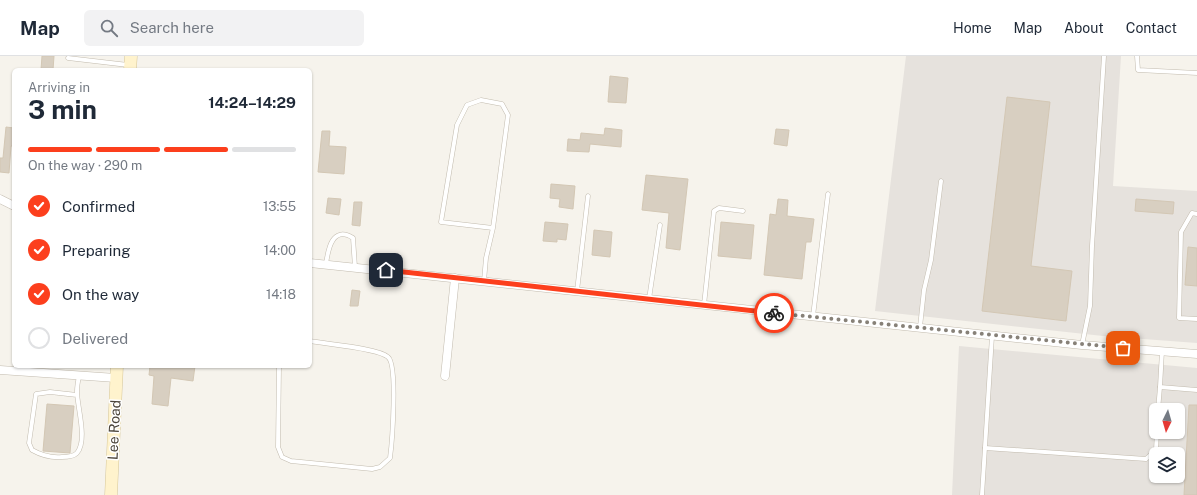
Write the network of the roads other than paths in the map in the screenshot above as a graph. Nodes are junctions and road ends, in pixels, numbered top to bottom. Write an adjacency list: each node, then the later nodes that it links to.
1 (97, 56): 5 (lane)
2 (1104, 56): 30 (lane)
3 (1137, 56): 7 (lane)
4 (68, 58): 5 (lane)
5 (96, 61): 6 (lane)
6 (131, 64)
7 (1197, 73)
8 (942, 181): 27 (lane)
9 (828, 194): 25 (lane)
10 (588, 196): 22 (lane)
11 (0, 200): 12 (street)
12 (12, 205)
13 (743, 211): 24 (lane)
14 (1197, 214): 26 (lane)
15 (660, 225): 23 (lane)
16 (493, 228): 16 (lane); 21 (lane)
17 (312, 262): 18 (street)
18 (326, 264): 19 (street); 19 (lane)
19 (356, 267): 20 (street)
20 (454, 278): 21 (street); 37 (street)
21 (484, 281): 22 (street)
22 (577, 291): 23 (street)
23 (649, 299): 24 (street)
24 (704, 305): 25 (street)
25 (813, 317): 27 (street)
26 (1197, 319)
27 (920, 328): 28 (street)
28 (992, 335): 30 (street); 43 (lane)
29 (312, 341): 33 (lane)
30 (1082, 345): 31 (street)
31 (1162, 351): 32 (street); 38 (lane)
32 (1197, 354)
33 (279, 368)
34 (0, 370): 36 (street)
35 (117, 372): 36 (street); 44 (main road, Lee Road)
36 (79, 375): 40 (lane)
37 (445, 376)
38 (1160, 387): 39 (lane); 41 (lane)
39 (1197, 390)
40 (77, 395): 40 (lane)
41 (1159, 403)
42 (1157, 439): 43 (lane)
43 (985, 448): 45 (lane)
44 (111, 495)
45 (982, 495)

